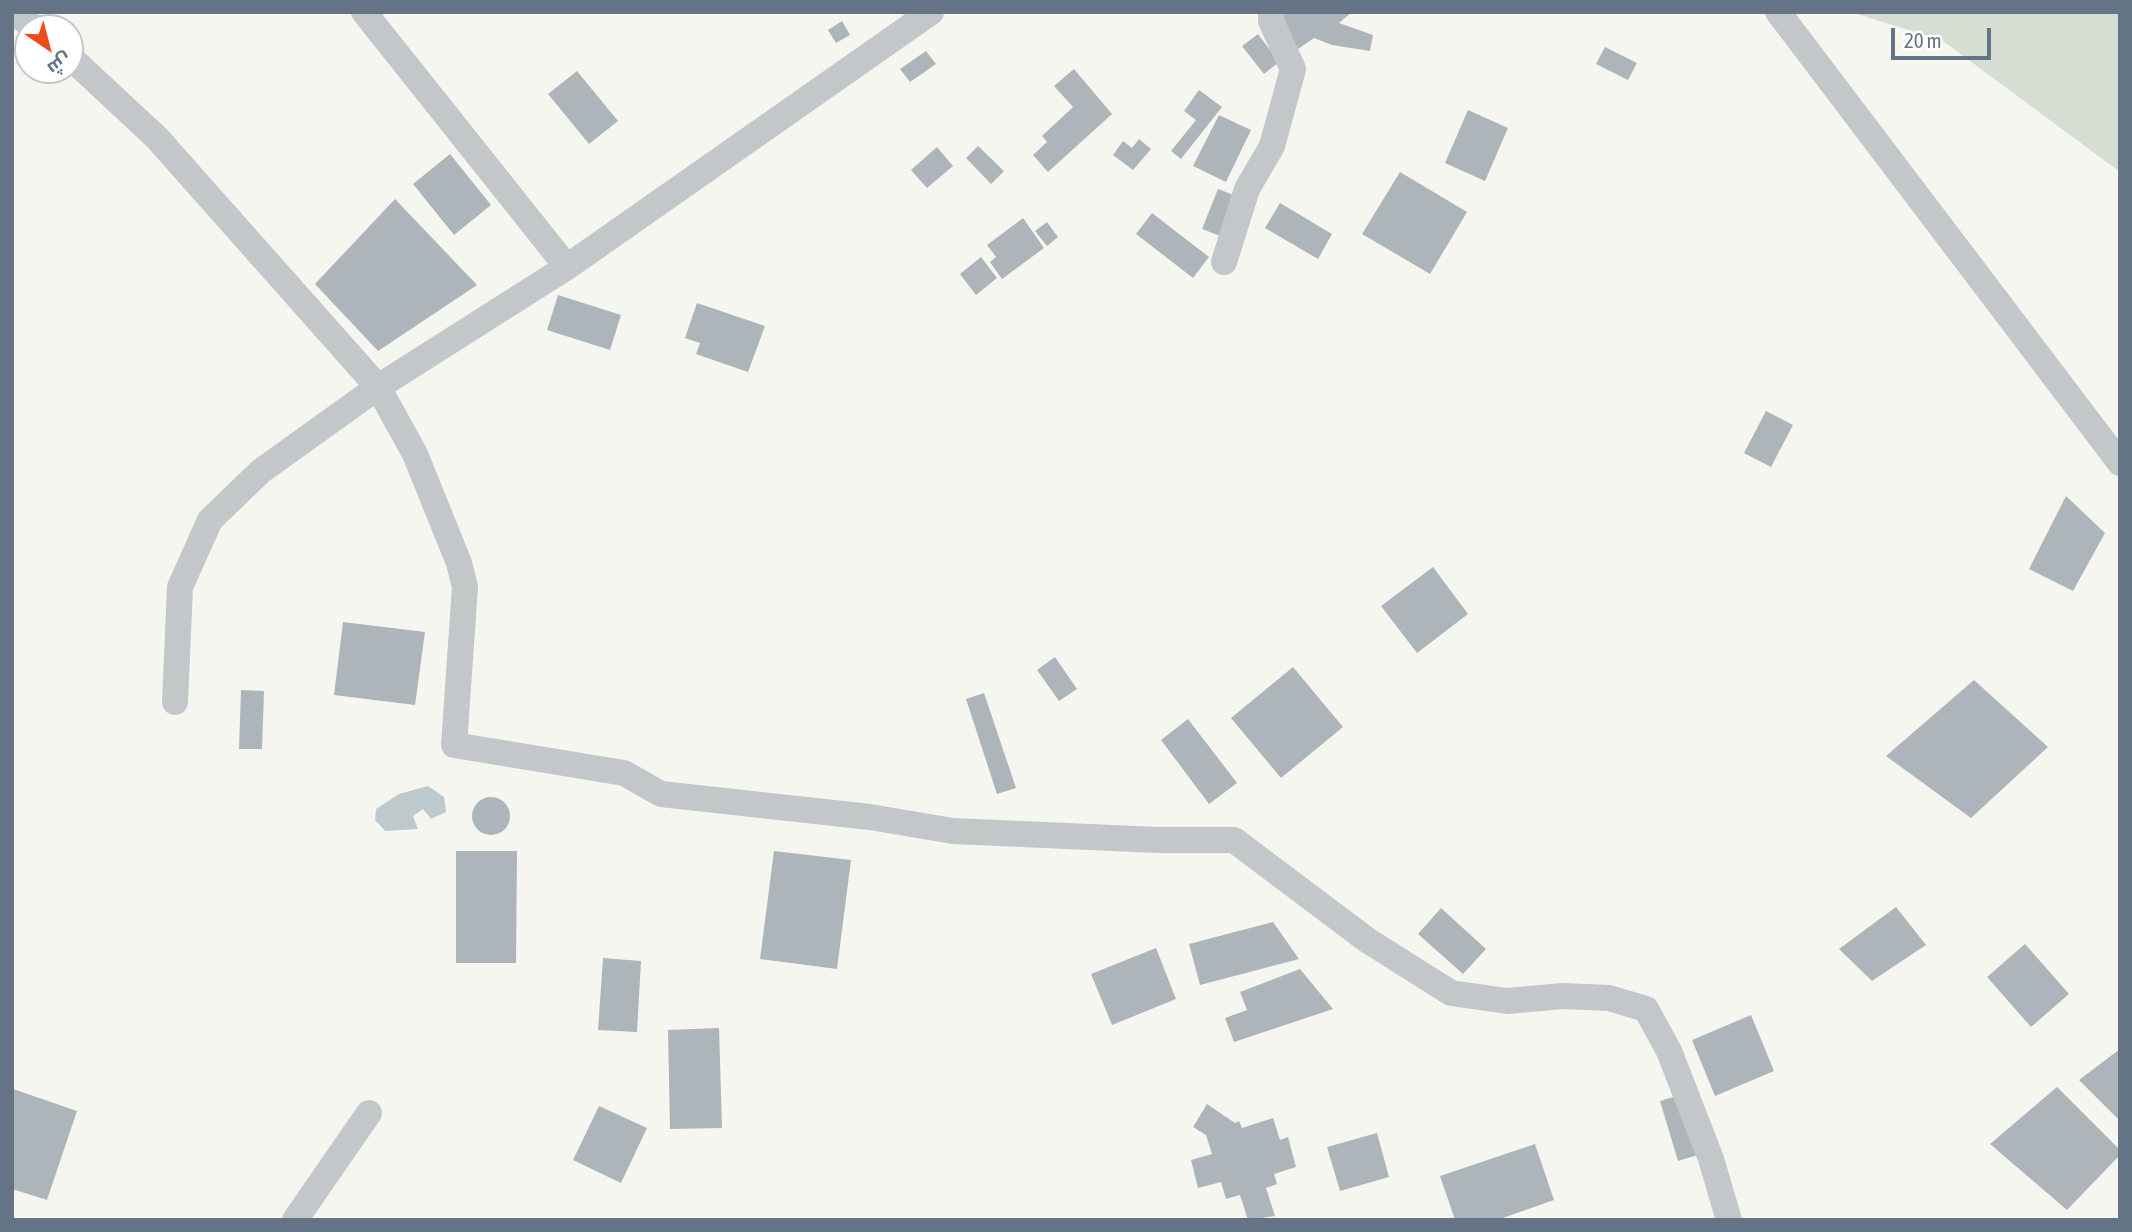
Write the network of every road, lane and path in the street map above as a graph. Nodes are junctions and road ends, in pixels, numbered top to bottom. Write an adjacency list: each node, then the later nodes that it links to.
1 (364, 12): 7 (street)
2 (931, 12): 7 (street)
3 (1271, 12): 6 (street)
4 (1778, 12): 9 (street)
5 (84, 70): 8 (street)
6 (1224, 261)
7 (567, 267): 8 (street)
8 (378, 387): 10 (street); 13 (street)
9 (2120, 463)
10 (175, 702)
11 (369, 1113): 12 (street)
12 (295, 1220)
13 (1729, 1220)

